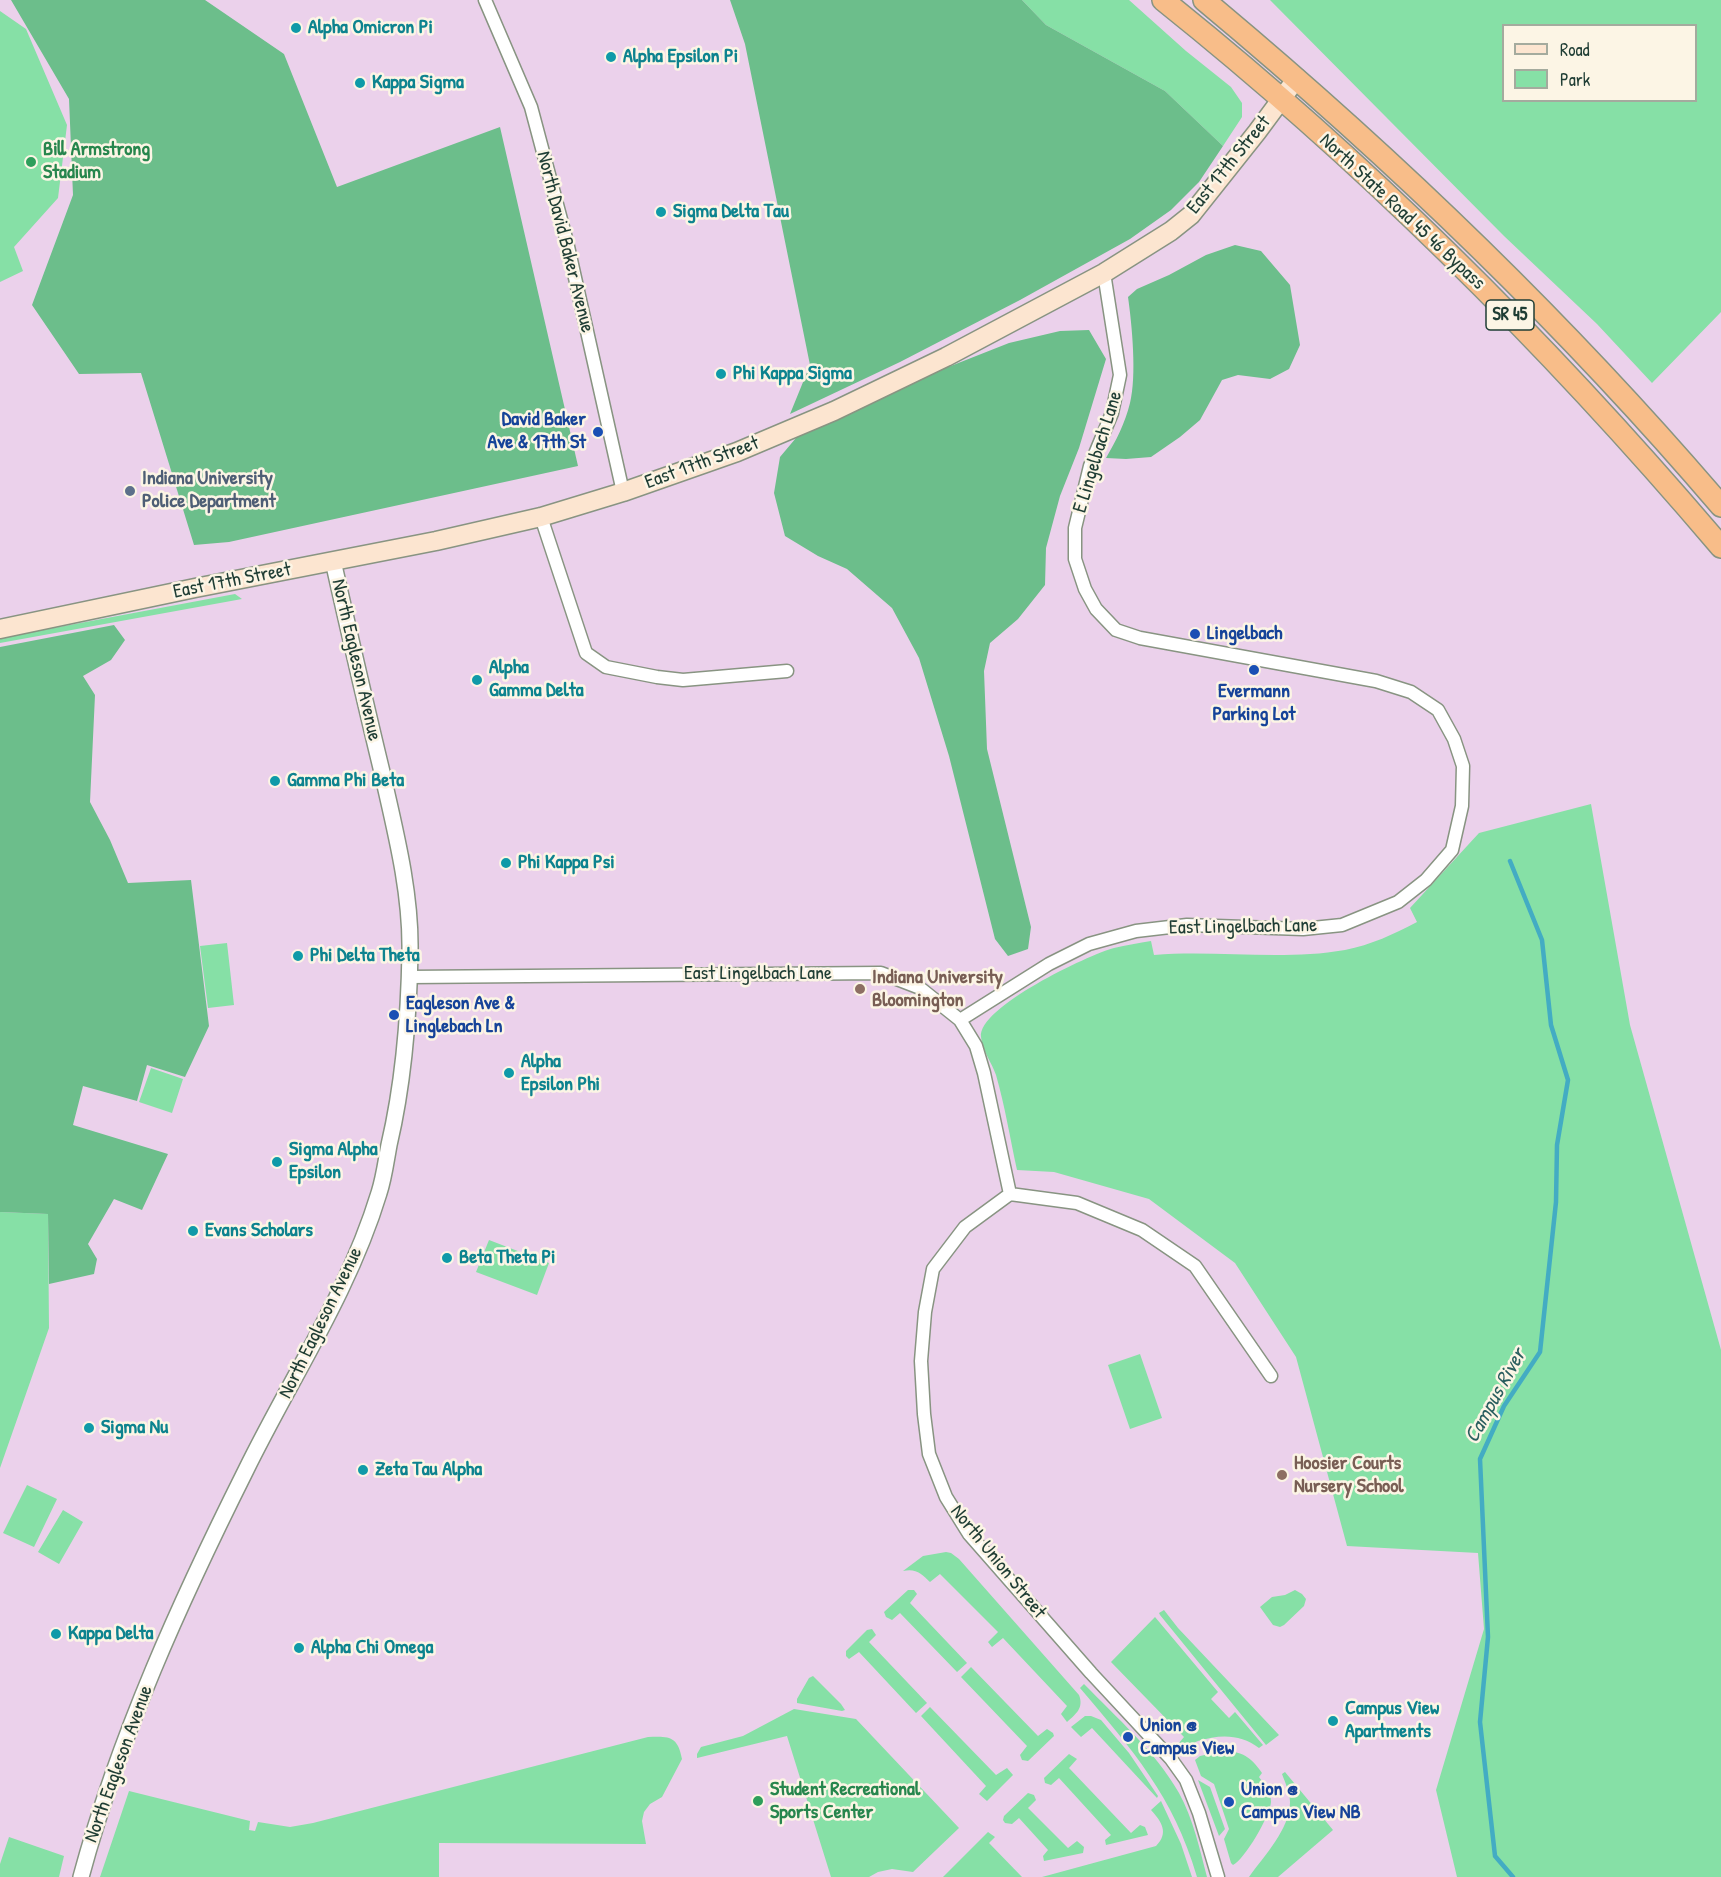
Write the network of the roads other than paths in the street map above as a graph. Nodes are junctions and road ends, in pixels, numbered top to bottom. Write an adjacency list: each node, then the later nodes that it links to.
1 (485, 0): 7 (street, North David Baker Avenue)
2 (1162, 0): 5 (highway, North State Road 45 46 Bypass / SR 45)
3 (1204, 0): 4 (highway, SR 45)
4 (1297, 78): 5 (main road, East 17th Street); 8 (highway, SR 45)
5 (1281, 100): 6 (main road, East 17th Street); 10 (highway, North State Road 45 46 Bypass / SR 45)
6 (1104, 273): 7 (main road, East 17th Street); 13 (street, E Lingelbach Lane)
7 (623, 492): 9 (main road, East 17th Street)
8 (1721, 506)
9 (541, 517): 11 (main road, East 17th Street); 14 (street)
10 (1721, 547)
11 (333, 561): 12 (main road, East 17th Street); 15 (street, North Eagleson Avenue)
12 (0, 629)
13 (1140, 638): 16 (street, East Lingelbach Lane)
14 (787, 671)
15 (409, 977): 16 (street, East Lingelbach Lane); 19 (street, North Eagleson Avenue)
16 (960, 1020): 17 (street)
17 (1010, 1194): 18 (street); 20 (street, North Union Street)
18 (1271, 1376)
19 (81, 1877)
20 (1218, 1877)

